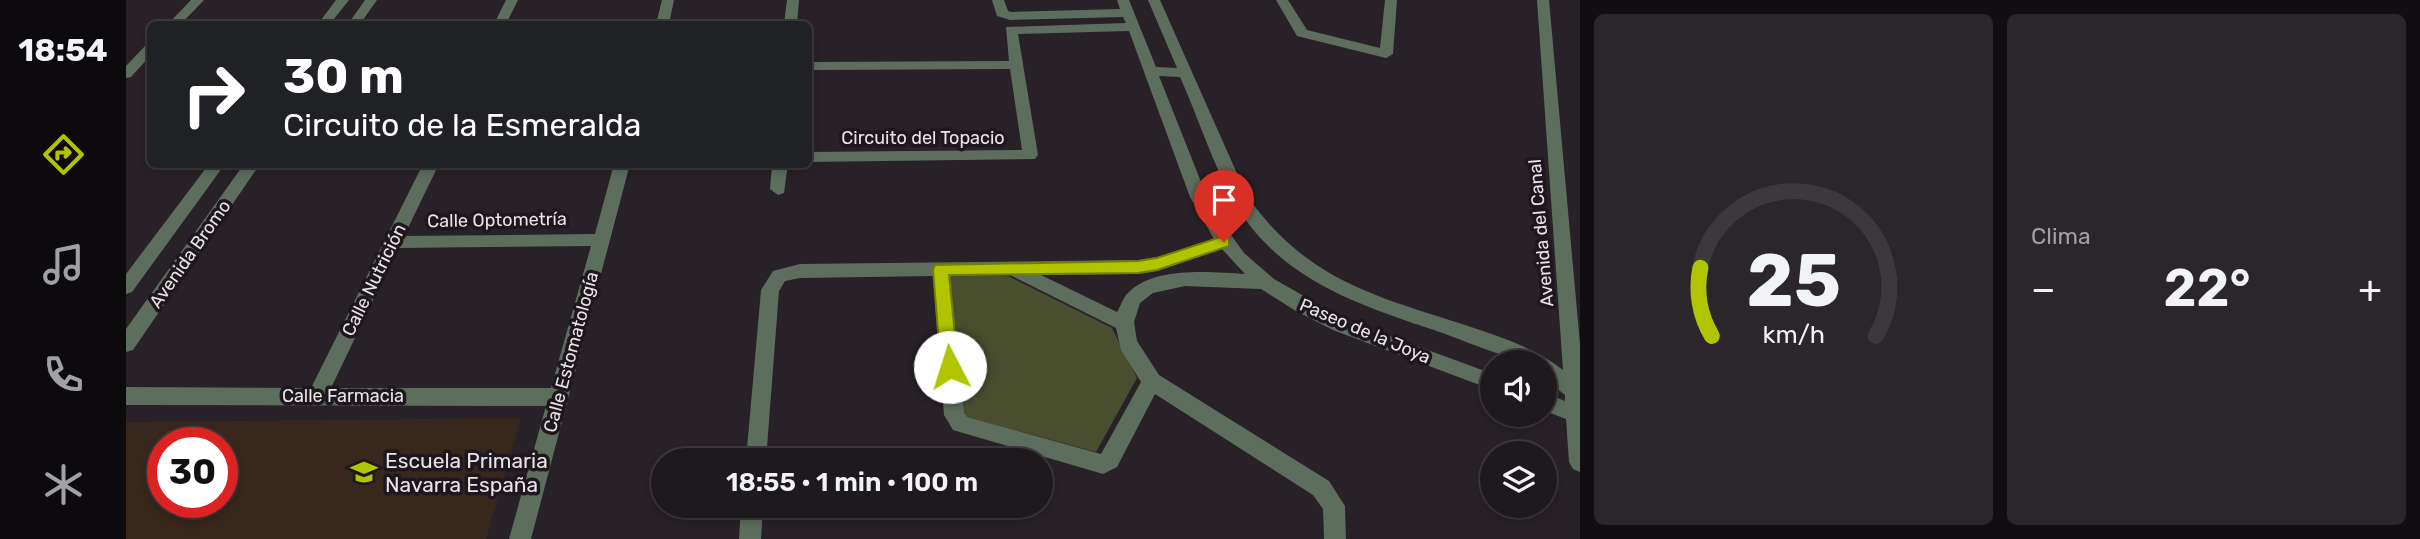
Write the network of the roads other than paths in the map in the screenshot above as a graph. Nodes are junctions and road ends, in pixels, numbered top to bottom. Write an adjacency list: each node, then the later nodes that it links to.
1 (198, 0): 13 (street)
2 (343, 0): 14 (street)
3 (371, 0): 15 (street)
4 (512, 0): 16 (street)
5 (668, 0): 17 (street)
6 (793, 0): 18 (street)
7 (998, 0): 12 (street)
8 (1154, 0): 23 (street, Paseo de la Joya)
9 (1282, 0): 10 (street)
10 (1391, 0)
11 (1543, 0): 47 (street, Avenida del Canal)
12 (1128, 13): 20 (street, Circuito del Topacio); 22 (street, Paseo de la Joya)
13 (177, 21)
14 (326, 21)
15 (356, 21)
16 (502, 21)
17 (664, 21)
18 (791, 21)
19 (147, 52): 24 (street)
20 (1014, 65): 21 (street); 25 (street, Circuito del Topacio)
21 (812, 66)
22 (1151, 71): 23 (street); 34 (street, Paseo de la Joya)
23 (1186, 73): 43 (street, Paseo de la Joya)
24 (126, 74)
25 (812, 157)
26 (215, 168): 40 (street, Avenida Bromo)
27 (250, 168): 42 (street, Avenida Bromo)
28 (429, 168): 33 (street, Calle Nutrición)
29 (621, 168): 32 (street, Calle Estomatología)
30 (780, 168): 31 (street)
31 (778, 189)
32 (602, 240): 33 (street, Calle Optometría); 50 (street, Calle Estomatología)
33 (393, 242): 49 (street, Calle Nutrición)
34 (1224, 242): 35 (street); 39 (street, Paseo de la Joya)
35 (1157, 264): 36 (street); 38 (street)
36 (1012, 268): 37 (street); 41 (street)
37 (941, 270): 46 (street); 53 (street)
38 (1169, 281): 39 (street); 41 (street)
39 (1264, 282): 44 (street, Paseo de la Joya)
40 (126, 287)
41 (1123, 323): 46 (street)
42 (126, 344)
43 (1514, 350)
44 (1480, 377)
45 (1557, 377): 47 (street)
46 (1152, 381): 58 (street)
47 (1573, 390): 52 (street, Avenida del Canal)
48 (126, 396): 49 (street, Calle Farmacia)
49 (317, 396): 50 (street, Calle Farmacia)
50 (559, 397): 56 (street, Calle Estomatología)
51 (1557, 406): 52 (street)
52 (1575, 413): 54 (street, Avenida del Canal)
53 (757, 448)
54 (1580, 462)
55 (751, 518): 57 (street)
56 (520, 539)
57 (750, 539)
58 (1335, 539)

